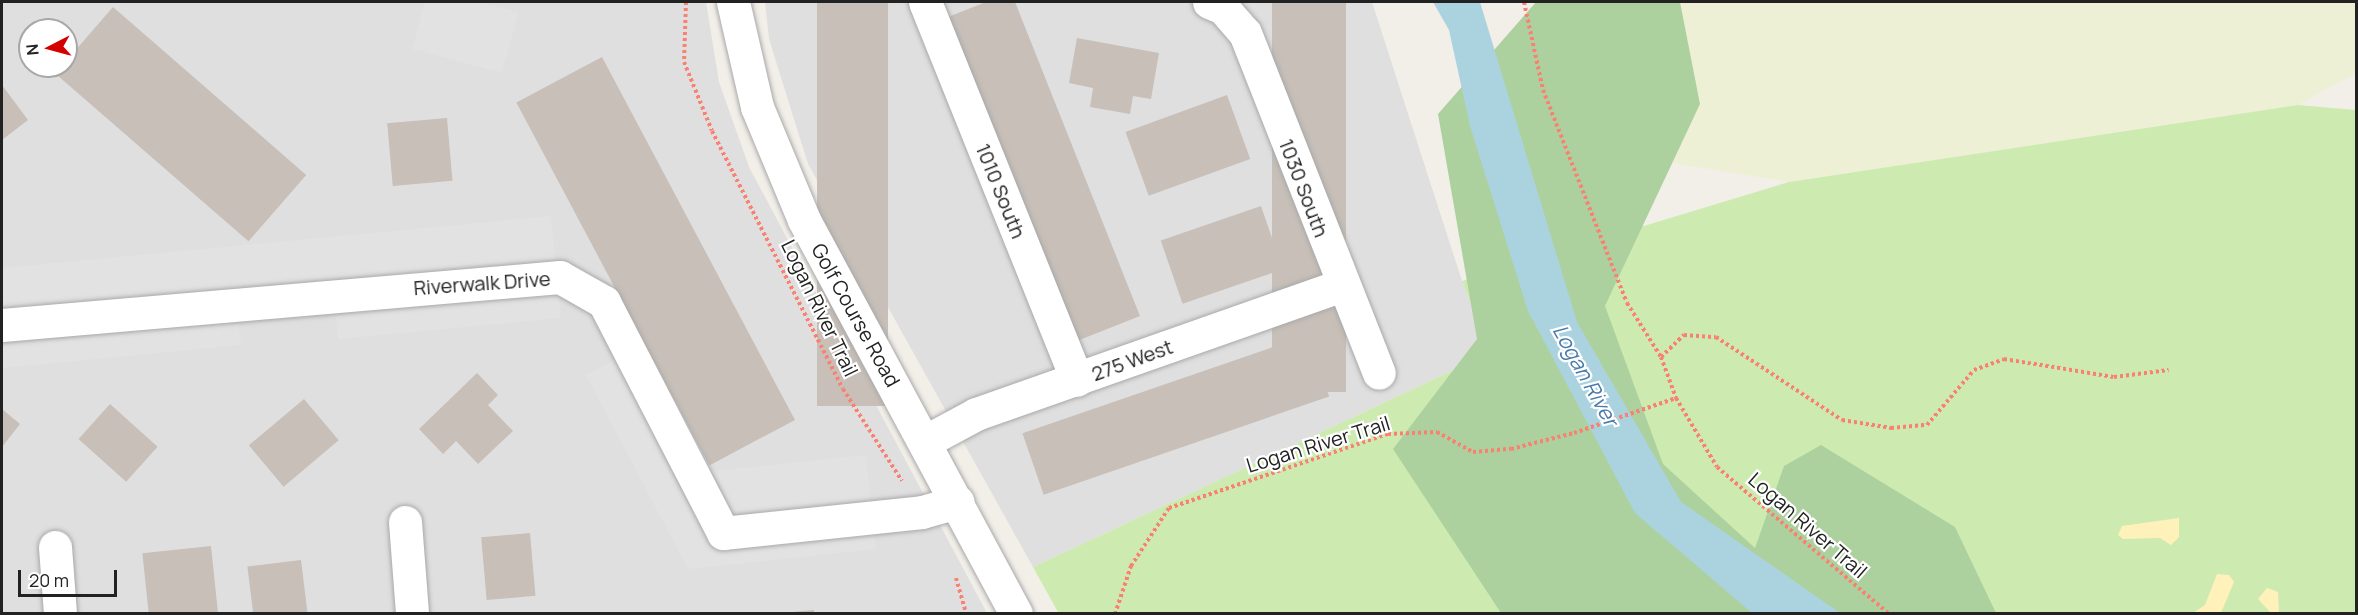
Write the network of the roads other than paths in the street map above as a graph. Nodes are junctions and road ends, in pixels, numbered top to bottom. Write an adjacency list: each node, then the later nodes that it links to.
1 (733, 2): 8 (street, Golf Course Road)
2 (926, 2): 7 (street, 1010 South)
3 (1216, 4): 4 (street, 1030 South)
4 (1342, 285): 6 (street, 1030 South); 7 (street, 275 West)
5 (2, 326): 9 (street, Riverwalk Drive)
6 (1379, 373)
7 (1077, 380): 8 (street, 275 West)
8 (926, 441): 9 (street, Golf Course Road)
9 (958, 502): 14 (street, Golf Course Road)
10 (405, 522): 13 (street)
11 (55, 547): 12 (street)
12 (60, 614)
13 (412, 614)
14 (1016, 614)

